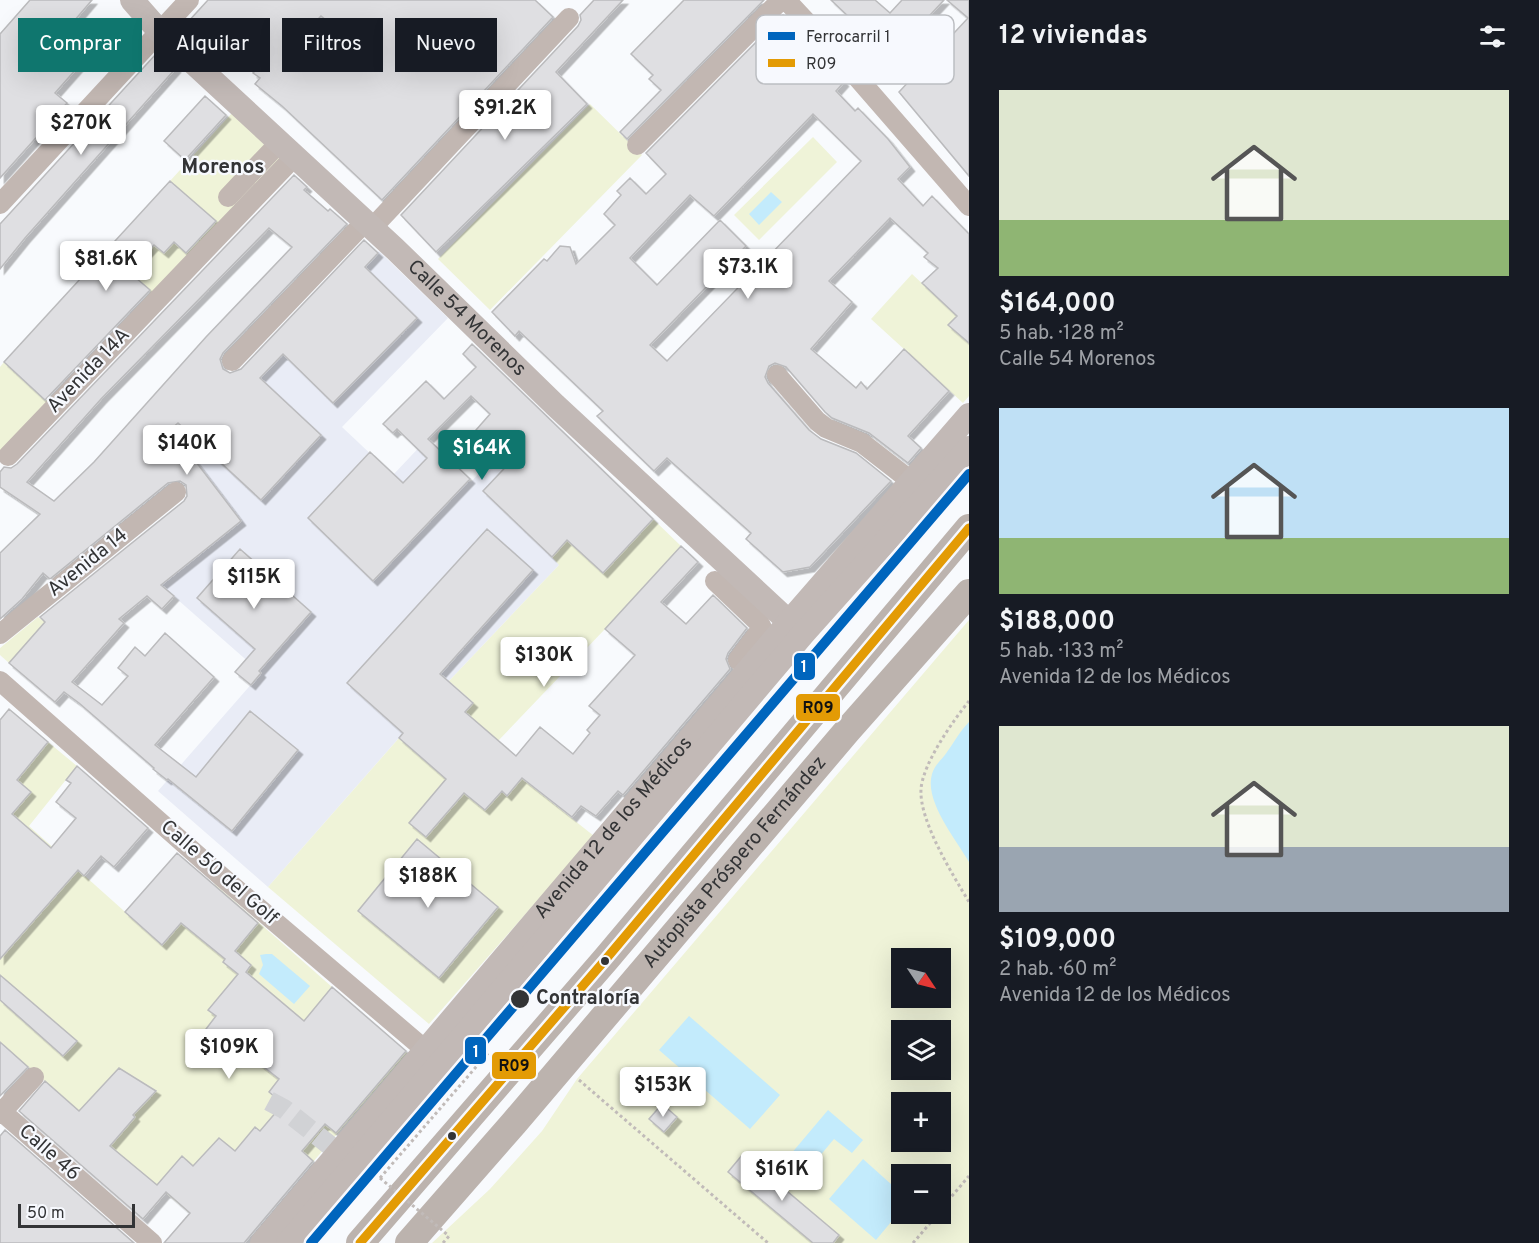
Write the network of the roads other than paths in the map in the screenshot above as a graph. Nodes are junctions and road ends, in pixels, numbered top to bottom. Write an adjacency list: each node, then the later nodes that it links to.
1 (132, 0): 9 (main road, Calle 54 Morenos)
2 (189, 0): 7 (street)
3 (781, 0): 5 (street)
4 (786, 0): 6 (street)
5 (766, 15)
6 (800, 15)
7 (173, 18)
8 (569, 18): 19 (street)
9 (154, 25)
10 (756, 25): 14 (street)
11 (154, 38): 17 (street)
12 (203, 72): 15 (main road, Calle 54 Morenos)
13 (862, 84): 18 (street)
14 (637, 145)
15 (287, 149): 16 (street); 19 (main road, Calle 54 Morenos); 24 (street, Avenida 14A)
16 (228, 197)
17 (0, 204)
18 (969, 206)
19 (369, 225): 20 (street); 30 (main road, Calle 54 Morenos)
20 (232, 361)
21 (777, 375): 25 (street)
22 (969, 415): 25 (main road, Avenida 12 de los Médicos)
23 (969, 448): 30 (main road, Avenida 12 de los Médicos)
24 (8, 456)
25 (911, 481): 30 (main road, Avenida 12 de los Médicos)
26 (176, 492): 31 (street, Avenida 14)
27 (969, 528): 34 (highway, Autopista Próspero Fernández)
28 (715, 581): 32 (street)
29 (969, 593): 38 (highway, Autopista Próspero Fernández)
30 (796, 628): 35 (main road, Avenida 12 de los Médicos); 35 (main road, Avenida 12 de los Médicos)
31 (0, 634)
32 (738, 660)
33 (0, 681): 35 (street, Calle 50 del Golf)
34 (535, 1040): 38 (highway); 42 (highway, Autopista Próspero Fernández)
35 (433, 1057): 40 (main road, Avenida 12 de los Médicos); 41 (main road, Avenida 12 de los Médicos)
36 (34, 1077): 37 (street)
37 (1, 1112): 39 (street, Calle 46)
38 (523, 1112): 43 (highway, Autopista Próspero Fernández)
39 (152, 1243)
40 (262, 1243)
41 (288, 1243)
42 (360, 1243)
43 (409, 1243)

